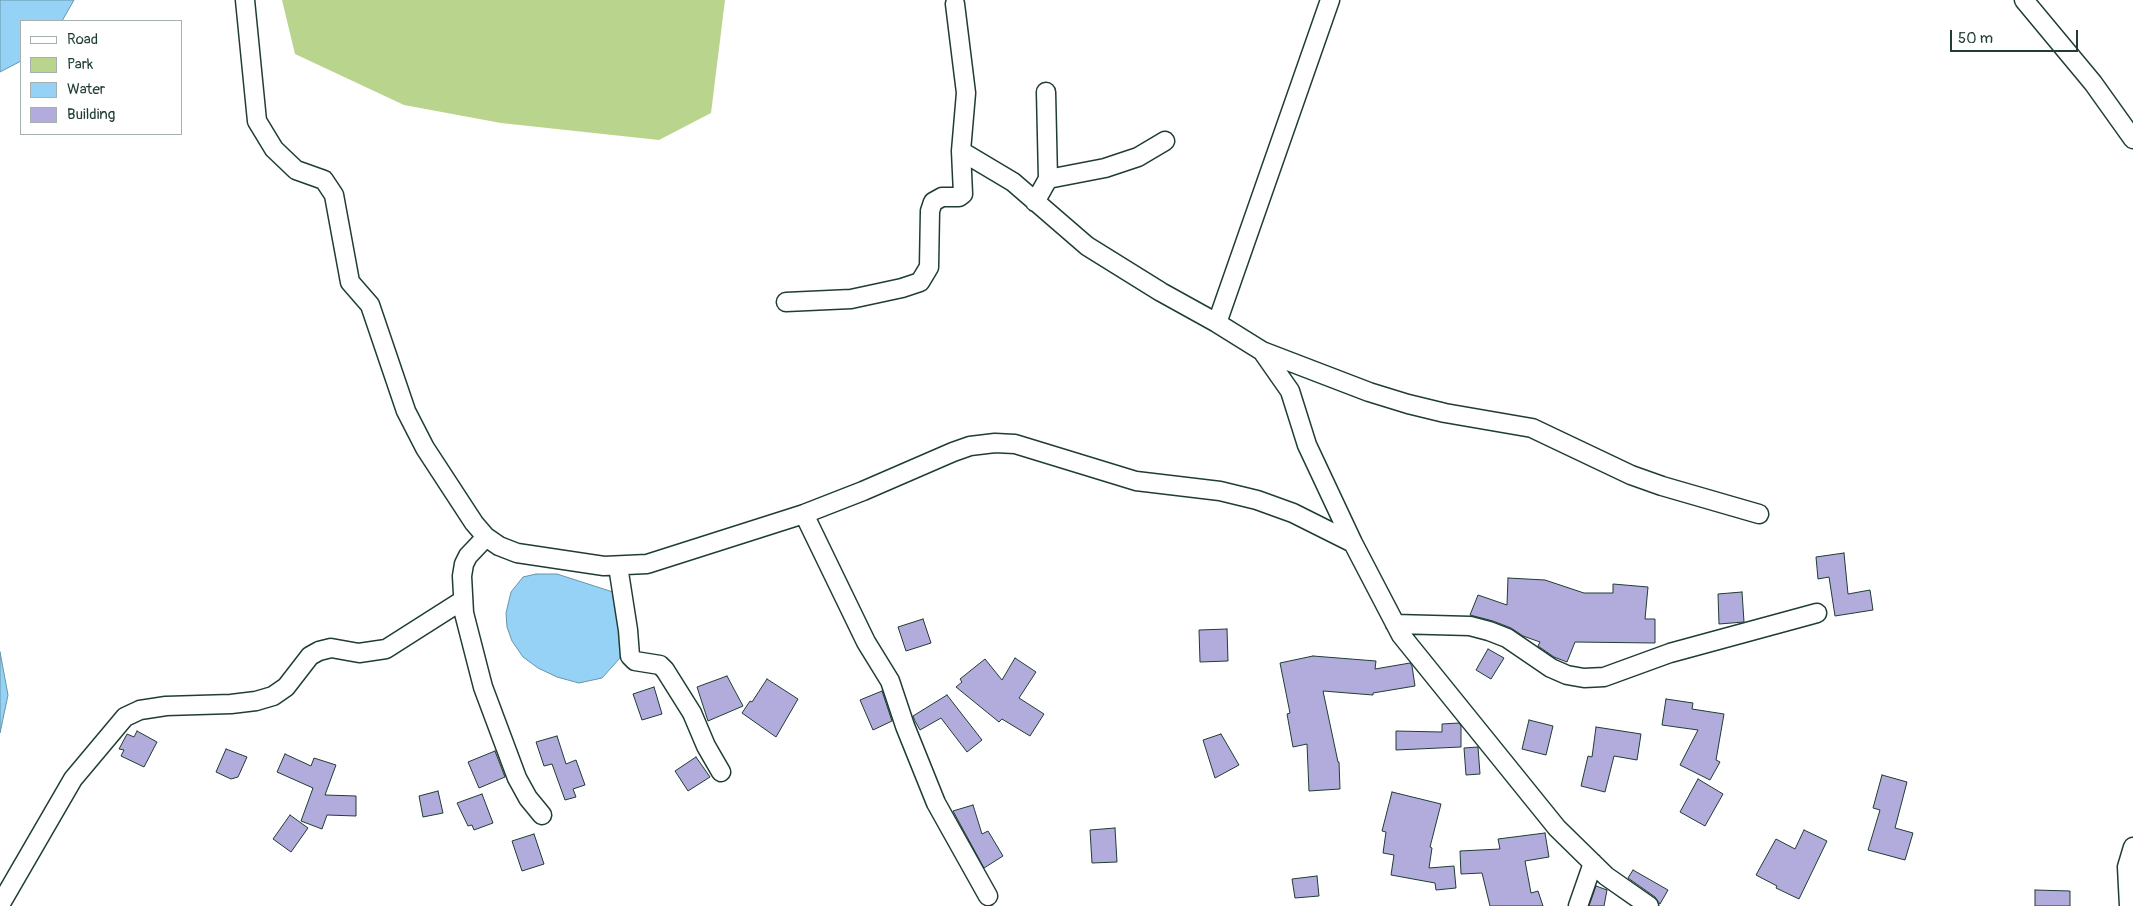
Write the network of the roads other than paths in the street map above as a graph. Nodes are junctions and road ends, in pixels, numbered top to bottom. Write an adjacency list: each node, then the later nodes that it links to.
1 (245, 0): 16 (street)
2 (1330, 0): 12 (street)
3 (2024, 0): 6 (street)
4 (955, 4): 8 (street)
5 (1046, 92): 9 (street)
6 (2133, 139)
7 (1164, 141): 9 (street)
8 (961, 151): 10 (street); 11 (street)
9 (1048, 179): 10 (street)
10 (1035, 202): 12 (street)
11 (786, 302)
12 (1217, 322): 13 (street)
13 (1262, 351): 15 (street); 17 (street)
14 (804, 514): 17 (street); 18 (street); 26 (street)
15 (1759, 514)
16 (486, 537): 18 (street); 19 (street)
17 (1353, 543): 21 (street)
18 (618, 566): 22 (street)
19 (463, 600): 23 (street); 27 (street)
20 (1817, 613): 21 (street)
21 (1396, 624): 25 (street)
22 (721, 772)
23 (542, 815)
24 (2133, 847): 30 (street)
25 (1593, 863): 28 (street); 29 (street)
26 (988, 896)
27 (0, 905)
28 (1578, 906)
29 (1649, 906)
30 (2129, 906)

